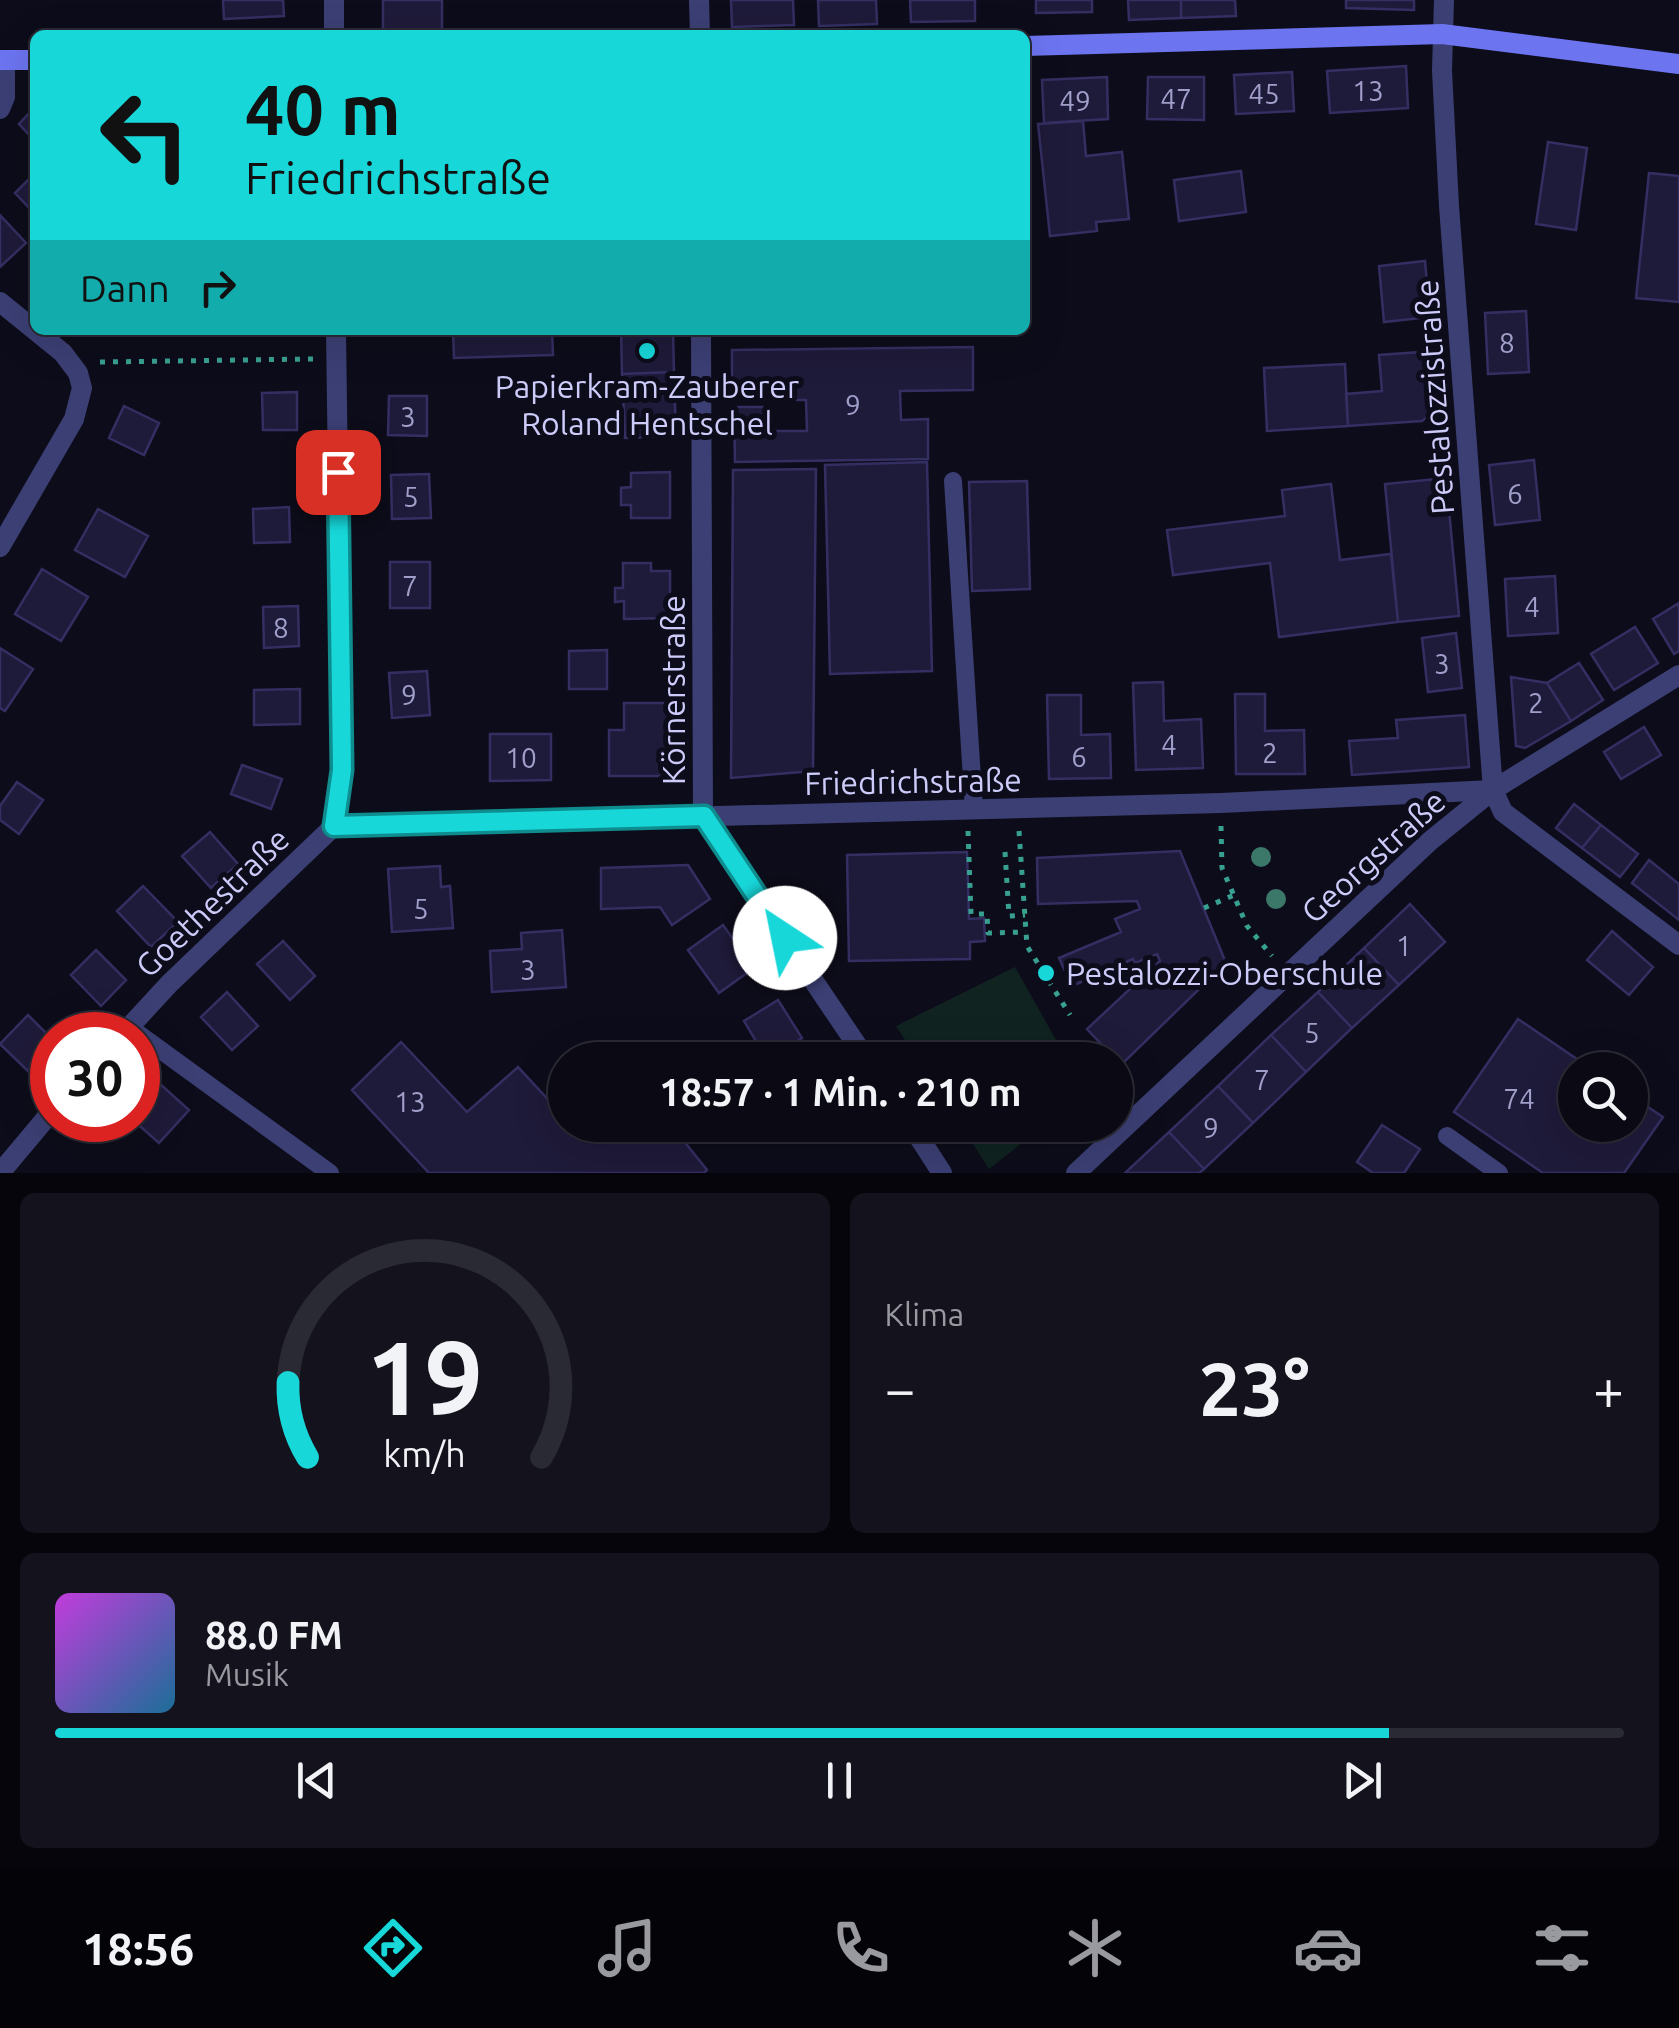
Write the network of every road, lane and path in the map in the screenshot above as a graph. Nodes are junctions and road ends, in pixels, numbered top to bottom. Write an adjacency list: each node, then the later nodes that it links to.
1 (334, 0): 4 (street)
2 (699, 0): 5 (street)
3 (1444, 0): 6 (street, Pestalozzistraße)
4 (334, 30)
5 (700, 30)
6 (1442, 34): 7 (main road); 10 (main road); 22 (street, Pestalozzistraße)
7 (1030, 46)
8 (2, 60): 9 (main road); 11 (street)
9 (30, 60)
10 (1679, 64)
11 (0, 109)
12 (0, 302): 13 (street)
13 (30, 326)
14 (41, 335): 18 (street)
15 (336, 335): 17 (street, Goethestraße)
16 (701, 335): 26 (street, Körnerstraße)
17 (336, 359): 18 (path); 27 (street, Goethestraße)
18 (78, 373): 20 (street)
19 (953, 481): 25 (lane)
20 (0, 547)
21 (1679, 675): 22 (street, Georgstraße)
22 (1493, 790): 23 (street, Friedrichstraße); 33 (street); 34 (street, Georgstraße)
23 (1221, 803): 24 (street, Friedrichstraße); 29 (path)
24 (1018, 808): 25 (street, Friedrichstraße); 31 (path)
25 (971, 810): 26 (street, Friedrichstraße); 32 (path)
26 (704, 816): 27 (street, Friedrichstraße); 37 (street, Körnerstraße)
27 (334, 826): 35 (street, Goethestraße)
28 (1005, 852): 31 (path)
29 (1234, 896): 30 (path); 34 (path)
30 (1204, 908)
31 (1025, 915): 32 (path)
32 (1026, 932): 36 (path)
33 (1679, 945)
34 (1288, 975): 46 (street, Georgstraße)
35 (143, 1012)
36 (1070, 1016)
37 (855, 1042)
38 (160, 1055): 44 (lane)
39 (30, 1130): 42 (street)
40 (1447, 1136): 47 (lane)
41 (921, 1142): 45 (street)
42 (6, 1150): 43 (street)
43 (0, 1173)
44 (330, 1173)
45 (942, 1173)
46 (1076, 1173)
47 (1499, 1173)

